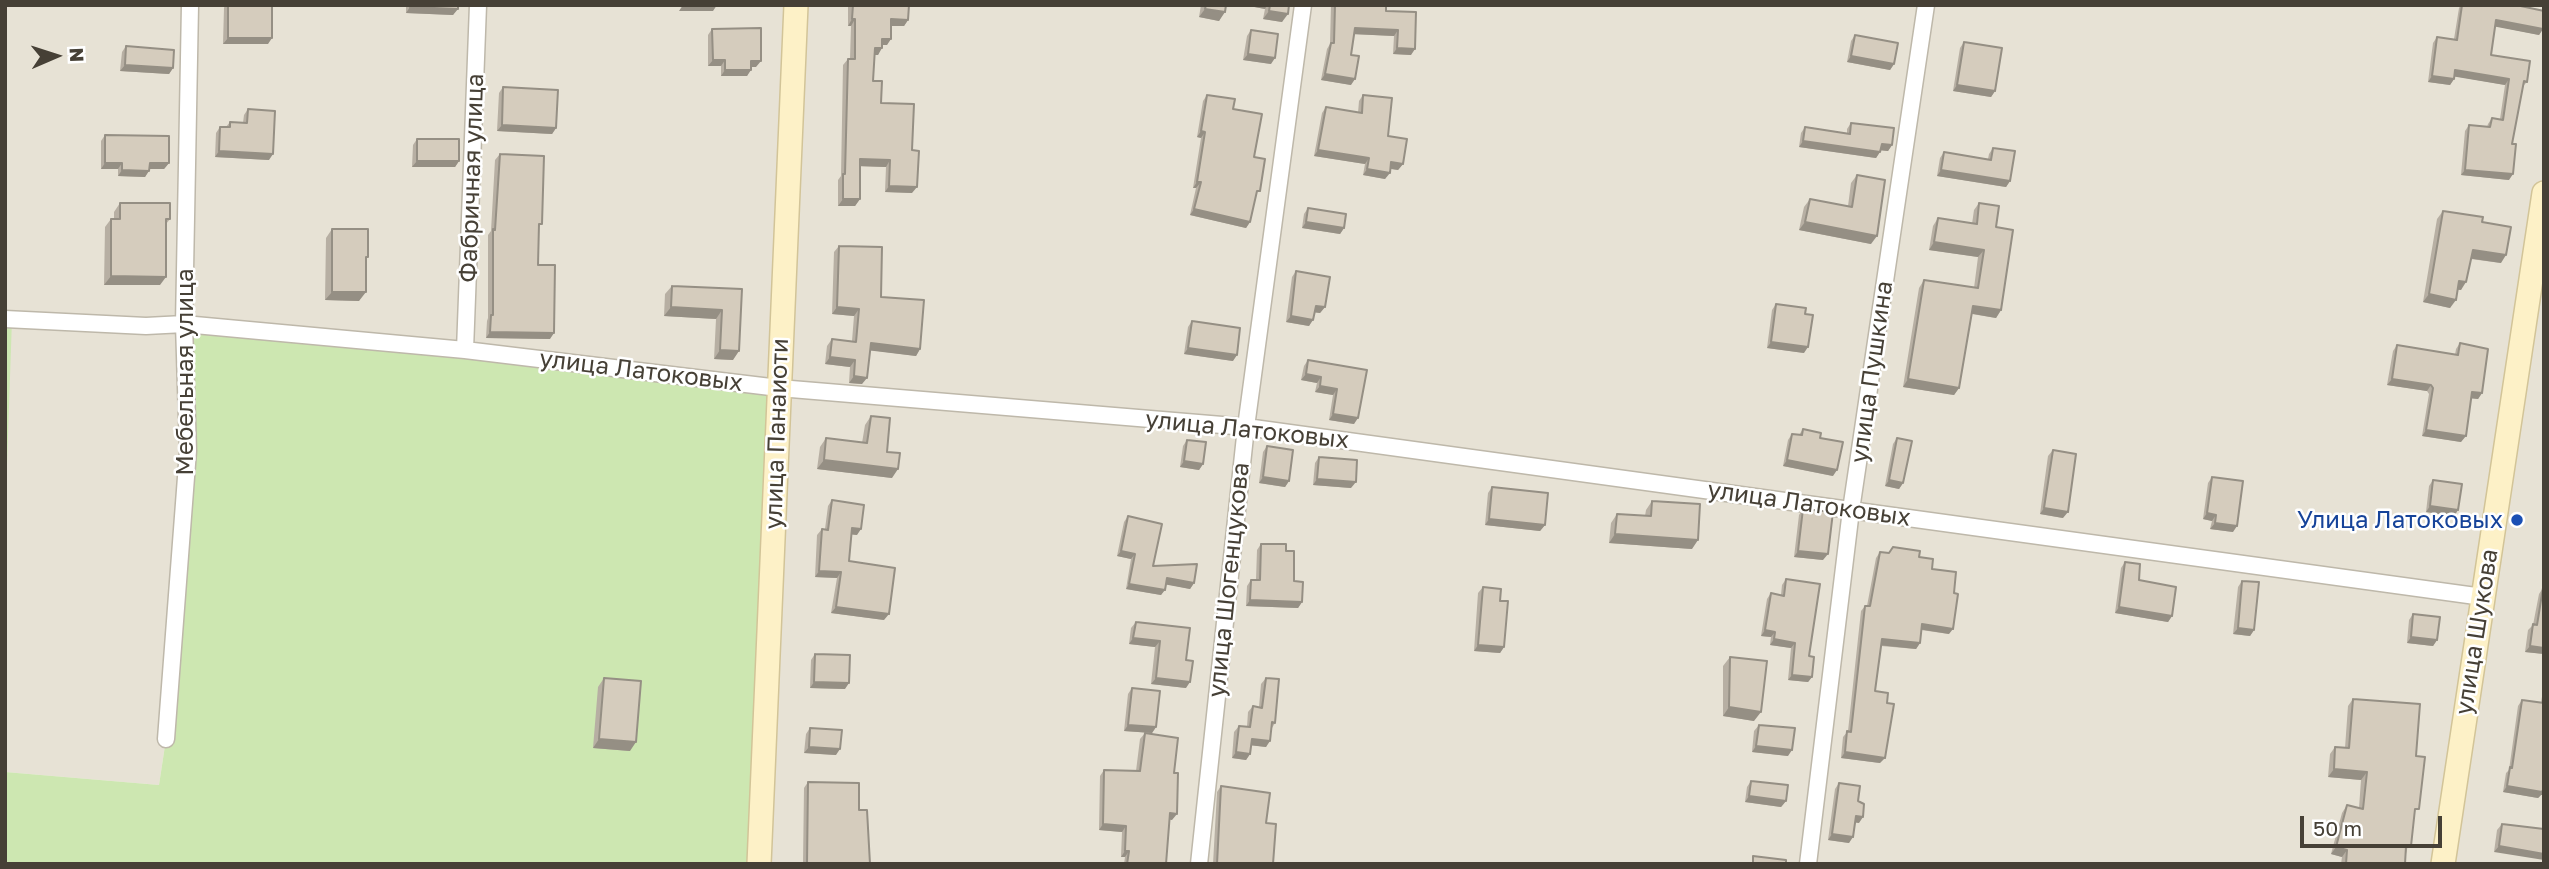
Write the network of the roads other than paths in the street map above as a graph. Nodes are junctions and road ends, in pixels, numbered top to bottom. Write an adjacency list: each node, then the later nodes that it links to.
1 (190, 5): 8 (street, Мебельная улица)
2 (478, 5): 9 (street, Фабричная улица)
3 (796, 5): 10 (street, улица Панаиоти)
4 (1303, 5): 11 (street, улица Шогенцукова)
5 (1926, 5): 12 (street, улица Пушкина)
6 (2544, 193): 13 (street, улица Шукова)
7 (5, 319): 8 (street, улица Латоковых)
8 (184, 324): 9 (street, улица Латоковых); 14 (street, Мебельная улица)
9 (465, 350): 10 (street, улица Латоковых)
10 (779, 387): 11 (street, улица Латоковых); 15 (street, улица Панаиоти)
11 (1245, 427): 12 (street, улица Латоковых); 16 (street, улица Шогенцукова)
12 (1851, 510): 13 (street, улица Латоковых); 17 (street, улица Пушкина)
13 (2483, 597): 18 (street, улица Шукова)
14 (166, 739)
15 (759, 864)
16 (1199, 864)
17 (1808, 864)
18 (2443, 864)

